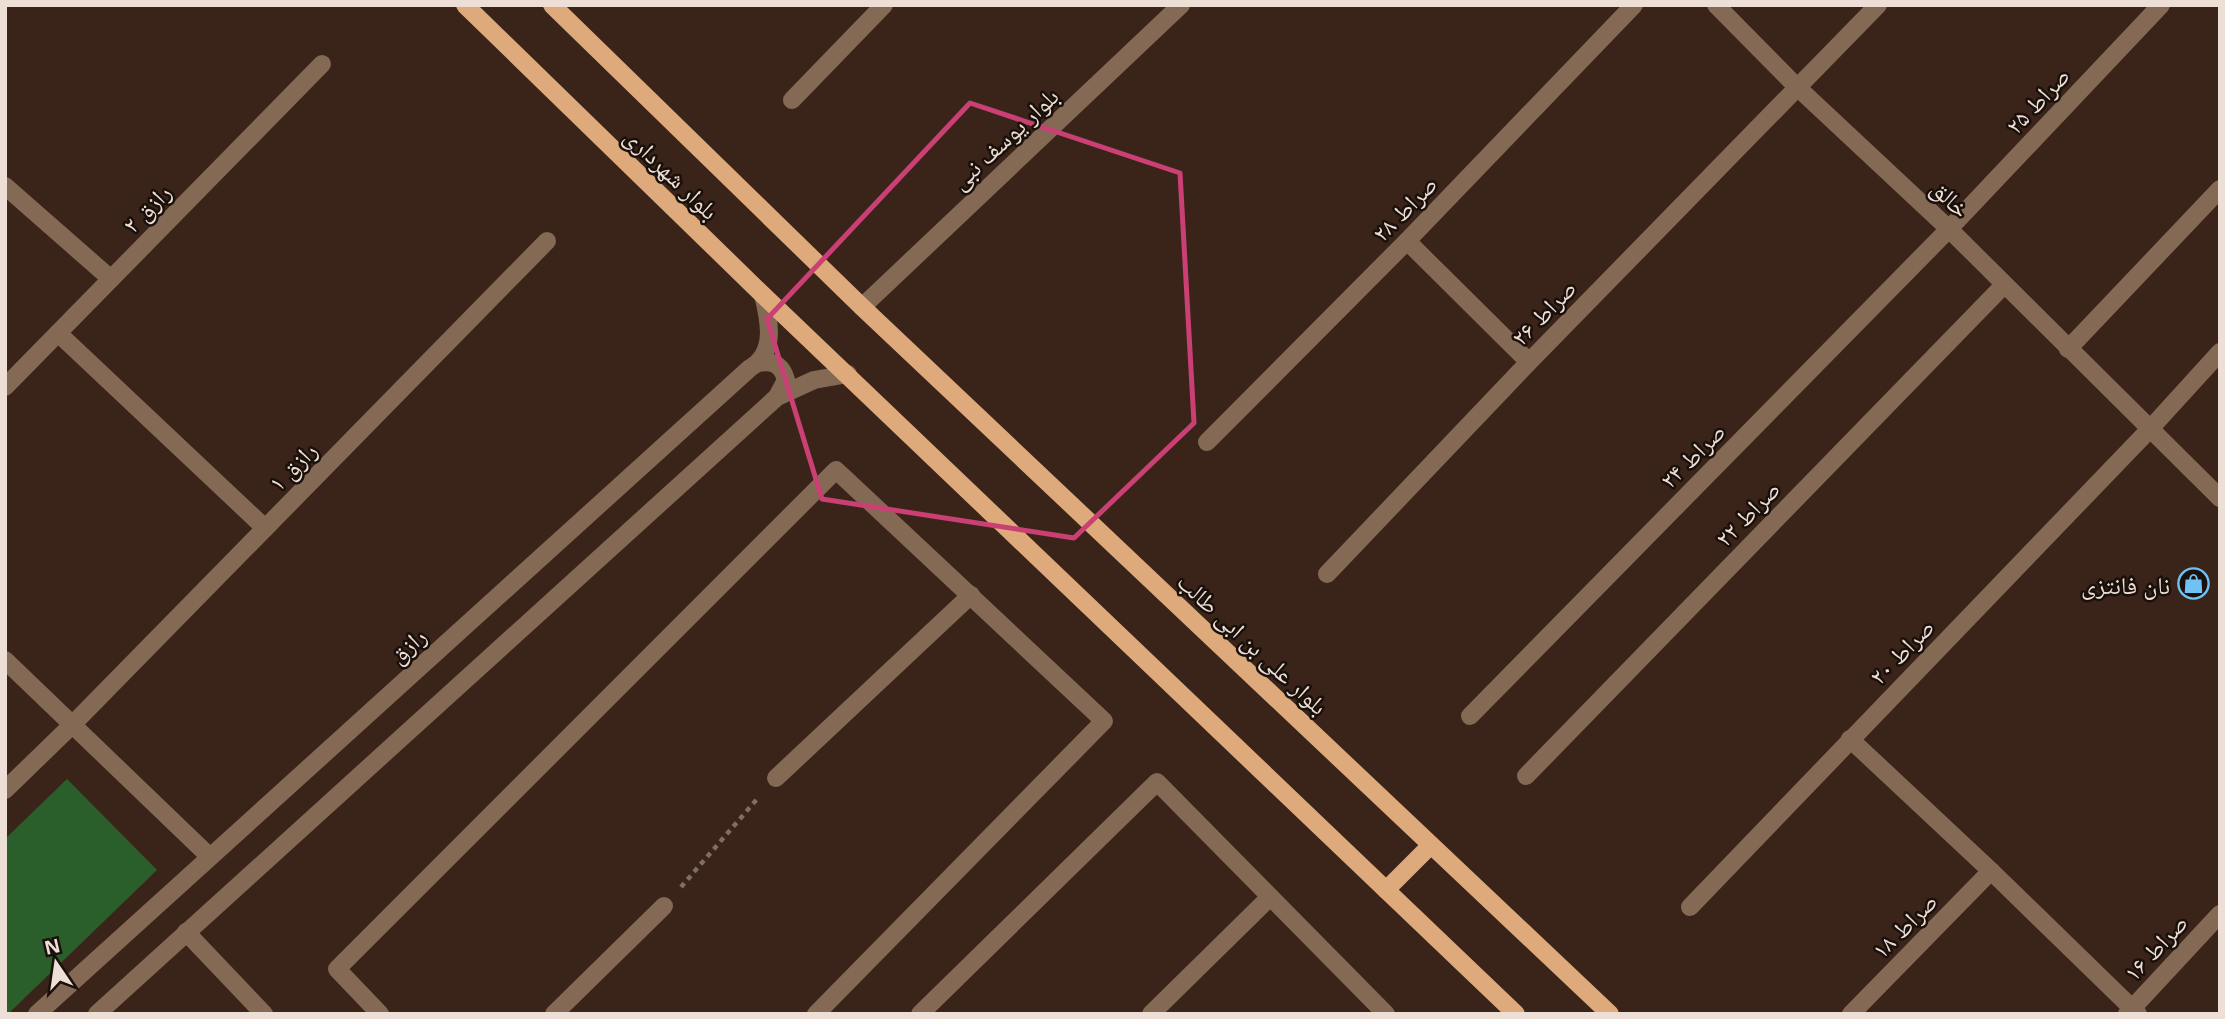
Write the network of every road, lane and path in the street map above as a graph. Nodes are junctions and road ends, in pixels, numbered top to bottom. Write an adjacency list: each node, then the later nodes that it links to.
1 (465, 5): 19 (main road, بلوار شهرداری)
2 (552, 5): 20 (main road, بلوار شهرداری)
3 (884, 5): 11 (street)
4 (1181, 5): 20 (street, بلوار یوسف نبی)
5 (1634, 5): 16 (street, صراط ۲۸)
6 (1716, 5): 10 (street, خالق)
7 (1878, 5): 10 (street, صراط ۲۶)
8 (2161, 5): 14 (street, صراط ۲۵)
9 (322, 64): 17 (street, رازق ۲)
10 (1796, 86): 14 (street, خالق); 24 (street, صراط ۲۶)
11 (792, 100)
12 (5, 186): 17 (street)
13 (2220, 189): 22 (street)
14 (1949, 229): 18 (street, خالق); 36 (street, صراط ۲۴)
15 (547, 241): 32 (street, رازق ۱)
16 (1407, 241): 24 (street); 30 (street, صراط ۲۸)
17 (111, 279): 21 (street, رازق ۲)
18 (2004, 285): 22 (street, خالق); 39 (street, صراط ۲۲)
19 (763, 295): 25 (street, رازق); 26 (main road, بلوار شهرداری)
20 (862, 307): 42 (main road, بلوار علی بن ابی طالب)
21 (58, 333): 27 (street, رازق ۲); 32 (street)
22 (2068, 349): 29 (street, خالق)
23 (2220, 352): 29 (street, صراط ۲۰)
24 (1529, 362): 33 (street, صراط ۲۶)
25 (754, 366): 28 (street); 43 (street, رازق)
26 (848, 374): 28 (street); 45 (main road)
27 (5, 387)
28 (776, 397): 50 (street)
29 (2149, 430): 31 (street, خالق); 38 (street, صراط ۲۰)
30 (1207, 442)
31 (2220, 498)
32 (265, 528): 37 (street, رازق ۱)
33 (1326, 574)
34 (971, 596): 40 (street); 55 (street); 57 (street)
35 (5, 660): 37 (street)
36 (1470, 716)
37 (72, 725): 41 (street, رازق ۱); 43 (street)
38 (1850, 739): 44 (street); 48 (street, صراط ۲۰)
39 (1526, 776)
40 (776, 778): 47 (path)
41 (5, 790)
42 (1431, 845): 45 (main road); 62 (main road, بلوار علی بن ابی طالب)
43 (209, 856): 52 (street, رازق)
44 (1991, 871): 51 (street); 63 (street, صراط ۱۸)
45 (1386, 890): 61 (main road)
46 (1270, 897): 58 (street); 59 (street); 60 (street)
47 (664, 906): 56 (street)
48 (1690, 907)
49 (2220, 914): 51 (street, صراط ۱۶)
50 (186, 932): 53 (street); 54 (street)
51 (2132, 1012)
52 (37, 1014)
53 (97, 1014)
54 (264, 1014)
55 (380, 1014)
56 (554, 1014)
57 (816, 1014)
58 (920, 1014)
59 (1151, 1014)
60 (1386, 1014)
61 (1516, 1014)
62 (1610, 1014)
63 (1851, 1014)

